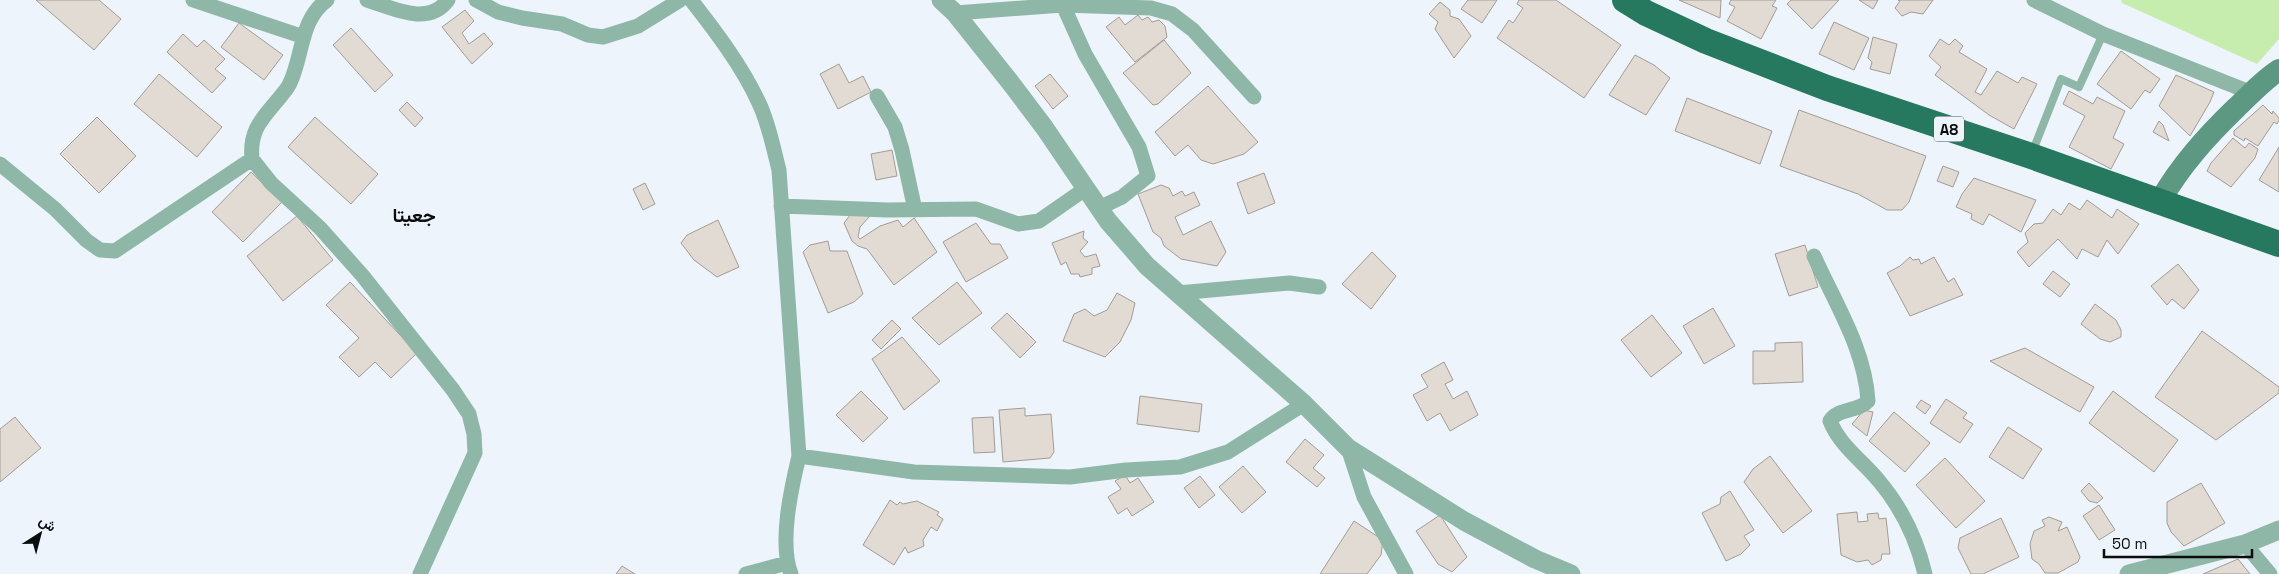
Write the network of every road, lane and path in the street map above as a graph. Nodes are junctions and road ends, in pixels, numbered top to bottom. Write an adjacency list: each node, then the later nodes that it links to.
1 (193, 0): 15 (street)
2 (327, 0): 15 (street)
3 (367, 0): 4 (street)
4 (448, 0)
5 (476, 0): 6 (street)
6 (680, 0)
7 (691, 0): 25 (street)
8 (941, 0): 13 (street)
9 (1625, 0): 20 (highway, A8)
10 (2034, 0): 14 (street)
11 (1149, 4): 12 (street); 19 (street)
12 (1062, 5): 13 (street); 26 (street)
13 (955, 13): 23 (street)
14 (2103, 34): 17 (street); 20 (lane)
15 (304, 37): 21 (street)
16 (2279, 70): 17 (main road)
17 (2252, 92): 24 (main road)
18 (877, 96): 27 (street)
19 (1254, 97)
20 (2031, 156): 24 (highway, A8)
21 (252, 159): 22 (street); 38 (street)
22 (0, 164)
23 (1085, 189): 26 (street); 27 (street)
24 (2160, 201): 28 (highway, A8)
25 (781, 206): 27 (street); 34 (street)
26 (1099, 208): 31 (street)
27 (915, 210)
28 (2278, 244)
29 (1814, 256): 42 (street)
30 (1319, 287): 31 (street)
31 (1178, 293): 32 (street)
32 (1304, 404): 33 (street); 34 (street)
33 (1348, 448): 40 (street); 41 (street)
34 (799, 456): 37 (street)
35 (2279, 530): 36 (street)
36 (2245, 544): 43 (street); 44 (street)
37 (789, 568): 39 (street)
38 (420, 574)
39 (746, 574)
40 (1406, 574)
41 (1571, 574)
42 (1925, 574)
43 (2129, 574)
44 (2270, 574)

